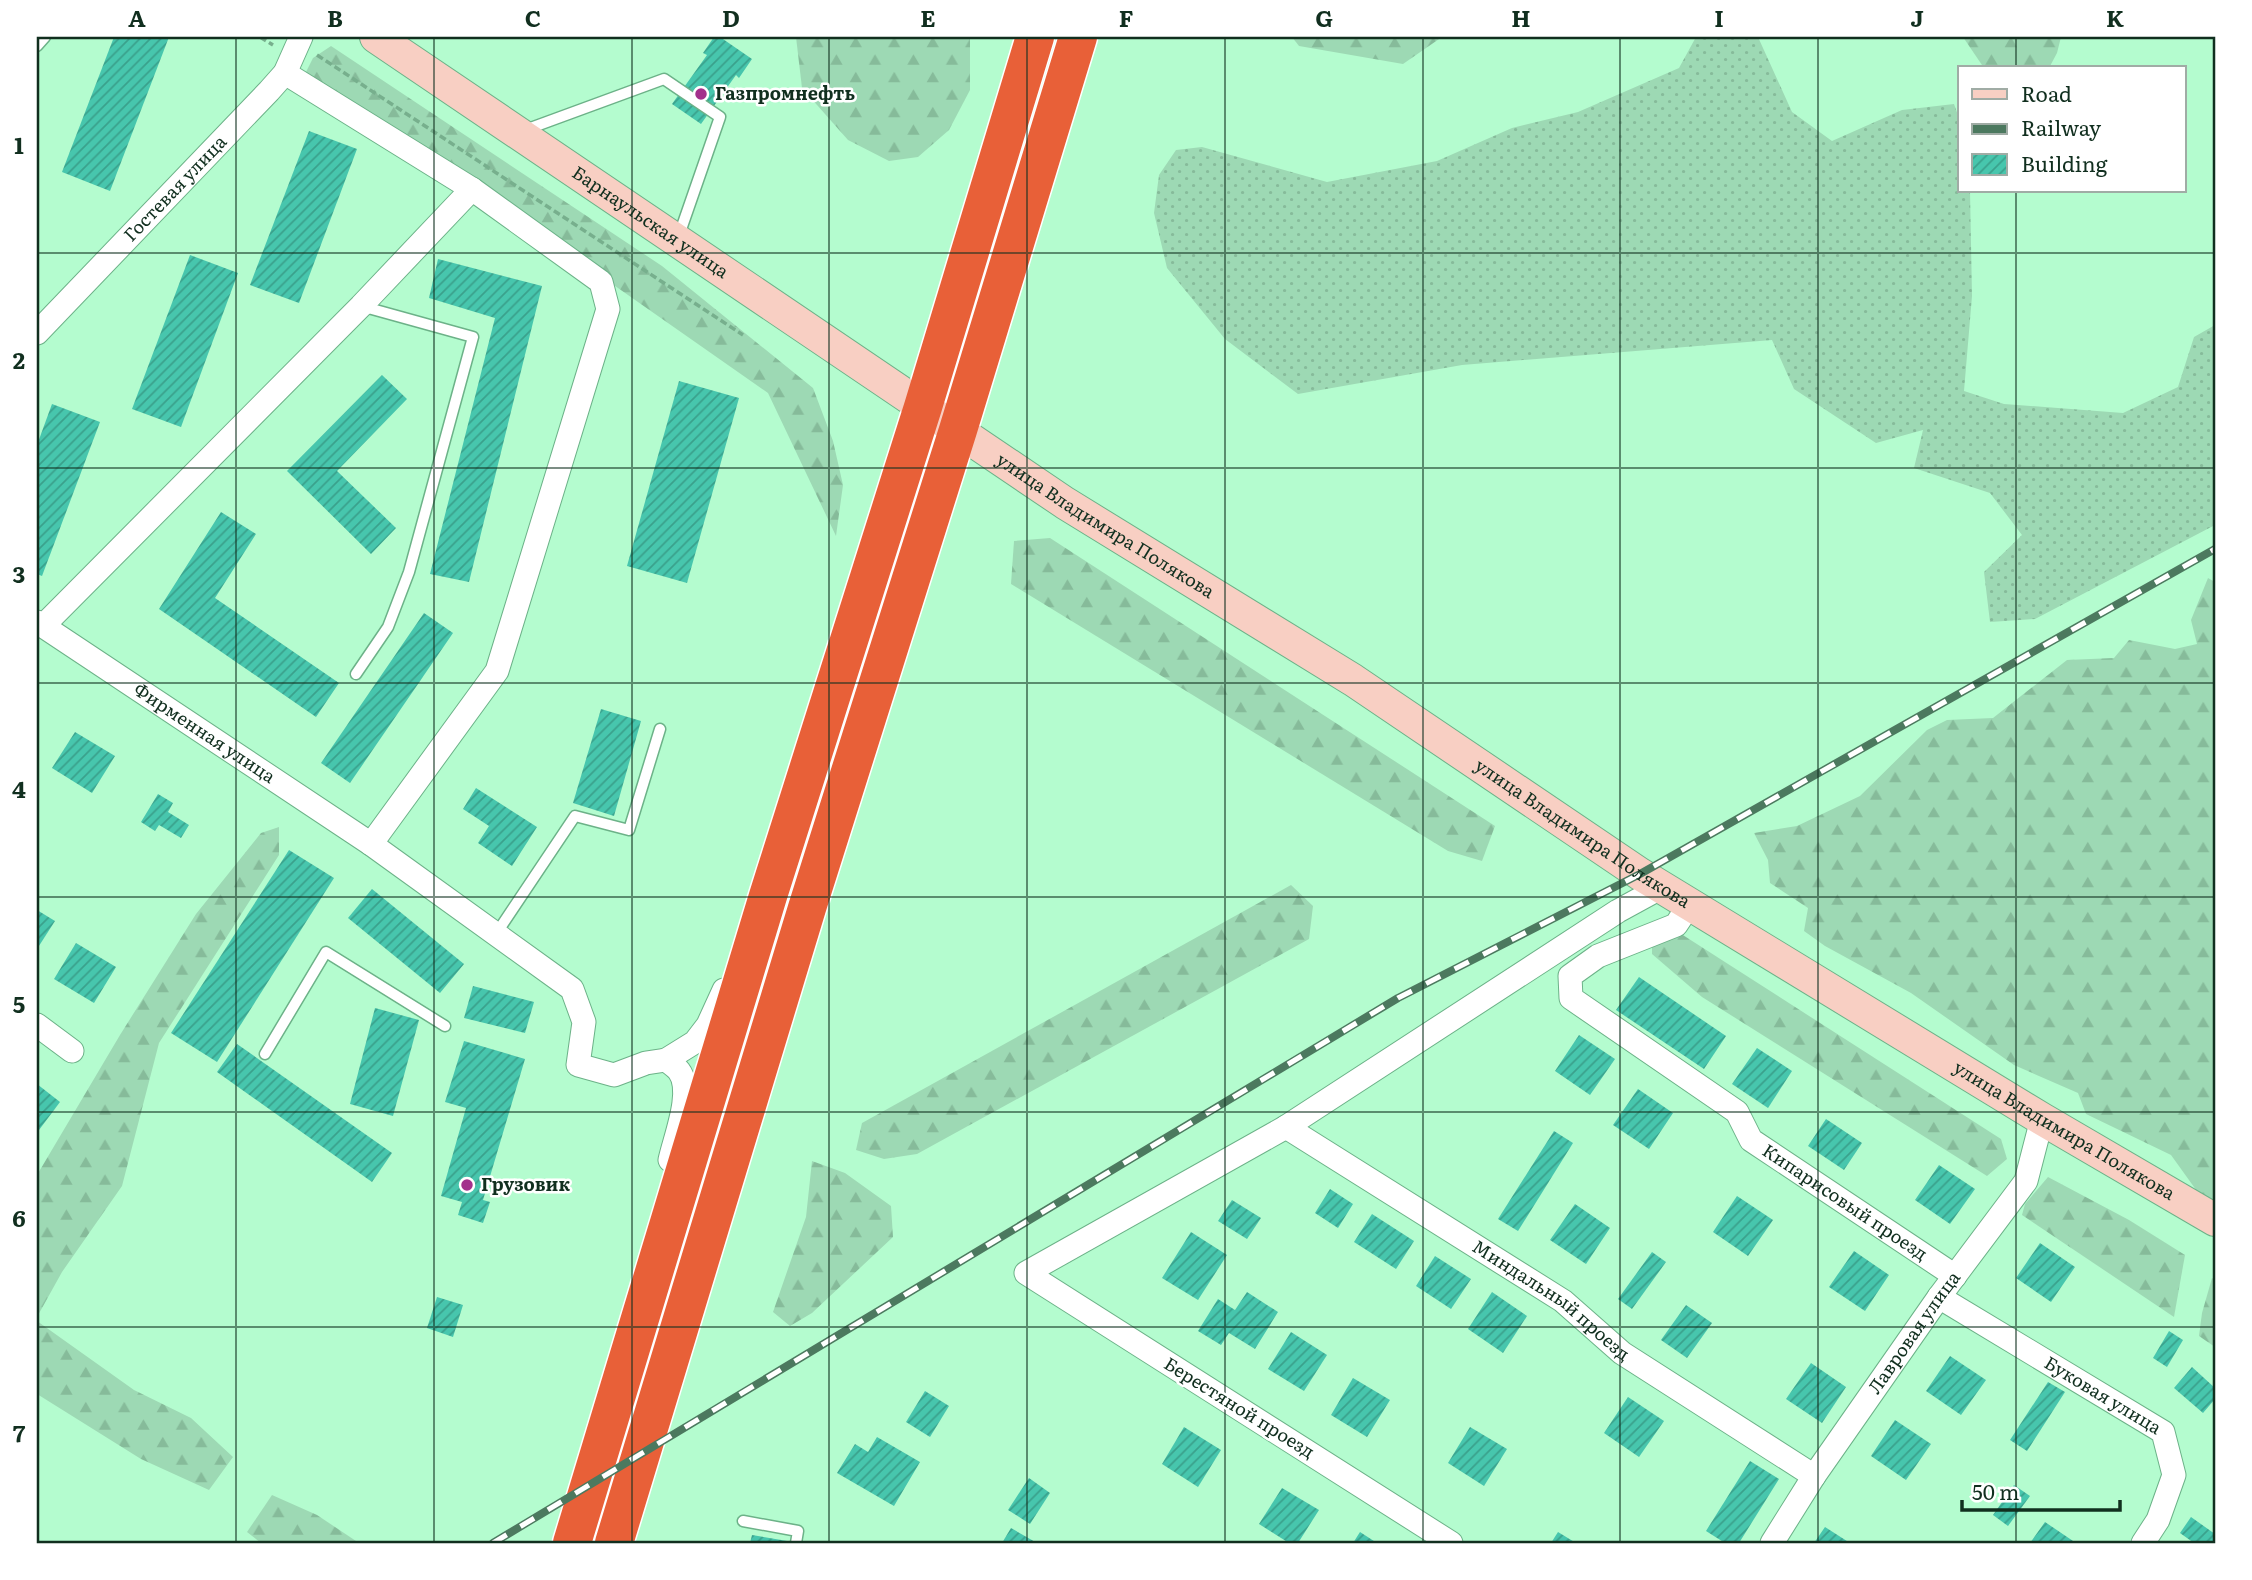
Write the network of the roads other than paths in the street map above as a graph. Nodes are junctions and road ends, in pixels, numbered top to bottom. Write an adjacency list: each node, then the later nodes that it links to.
1 (45, 37): 5 (lane)
2 (376, 37): 7 (street, Барнаульская улица)
3 (1035, 37): 12 (highway)
4 (1078, 37): 13 (highway)
5 (37, 46)
6 (293, 56): 8 (street); 11 (street, Гостевая улица)
7 (518, 132): 9 (street, Барнаульская улица); 9 (lane)
8 (472, 189): 10 (street); 17 (street)
9 (677, 240): 12 (street, Барнаульская улица)
10 (361, 306): 14 (street); 15 (lane)
11 (37, 332)
12 (923, 407): 13 (street, Барнаульская улица); 21 (highway)
13 (958, 430): 18 (street, улица Владимира Полякова); 36 (highway)
14 (40, 624): 17 (street, Фирменная улица)
15 (356, 674)
16 (660, 729): 20 (lane)
17 (371, 845): 20 (street, Фирменная улица)
18 (1662, 887): 19 (street, улица Владимира Полякова); 28 (street)
19 (1690, 904): 27 (street, улица Владимира Полякова); 31 (street, Кипарисовый проезд)
20 (496, 934): 26 (street, Фирменная улица)
21 (752, 951): 26 (street); 30 (highway)
22 (37, 1025): 24 (street)
23 (445, 1026): 25 (lane)
24 (72, 1051)
25 (265, 1054)
26 (666, 1060): 30 (street)
27 (2042, 1119): 29 (street, улица Владимира Полякова); 31 (street, Лавровая улица)
28 (1286, 1127): 33 (street, Миндальный проезд); 38 (street, Берестяной проезд)
29 (2215, 1220)
30 (655, 1269): 35 (highway)
31 (1955, 1276): 32 (street, Лавровая улица)
32 (1939, 1297): 33 (street, Лавровая улица); 40 (street, Буковая улица)
33 (1814, 1476): 39 (street, Лавровая улица)
34 (743, 1521): 37 (lane)
35 (572, 1543)
36 (614, 1543)
37 (796, 1543)
38 (1451, 1543)
39 (1772, 1543)
40 (2143, 1543)

